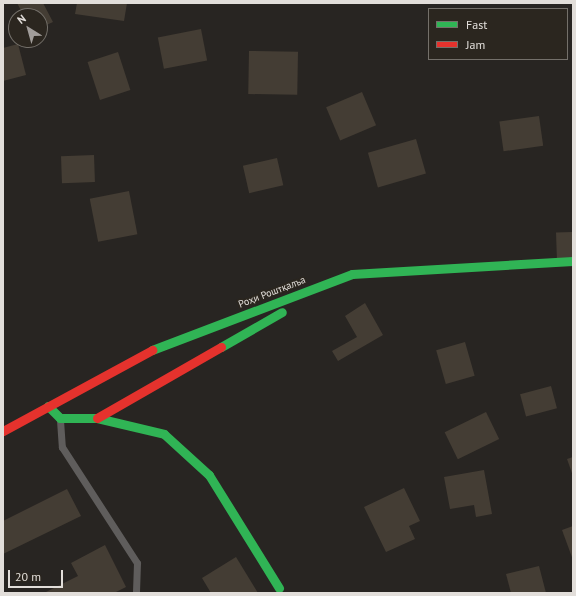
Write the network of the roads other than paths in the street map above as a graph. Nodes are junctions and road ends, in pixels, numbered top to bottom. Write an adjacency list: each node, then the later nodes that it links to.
1 (573, 261): 2 (street, Роҳи Роштқалъа)
2 (352, 274): 3 (street, Роҳи Роштқалъа); 5 (street)
3 (48, 406): 4 (street); 6 (street, Роҳи Роштқалъа)
4 (60, 418): 5 (street); 8 (lane)
5 (97, 418): 7 (street)
6 (3, 431)
7 (279, 588)
8 (136, 593)

